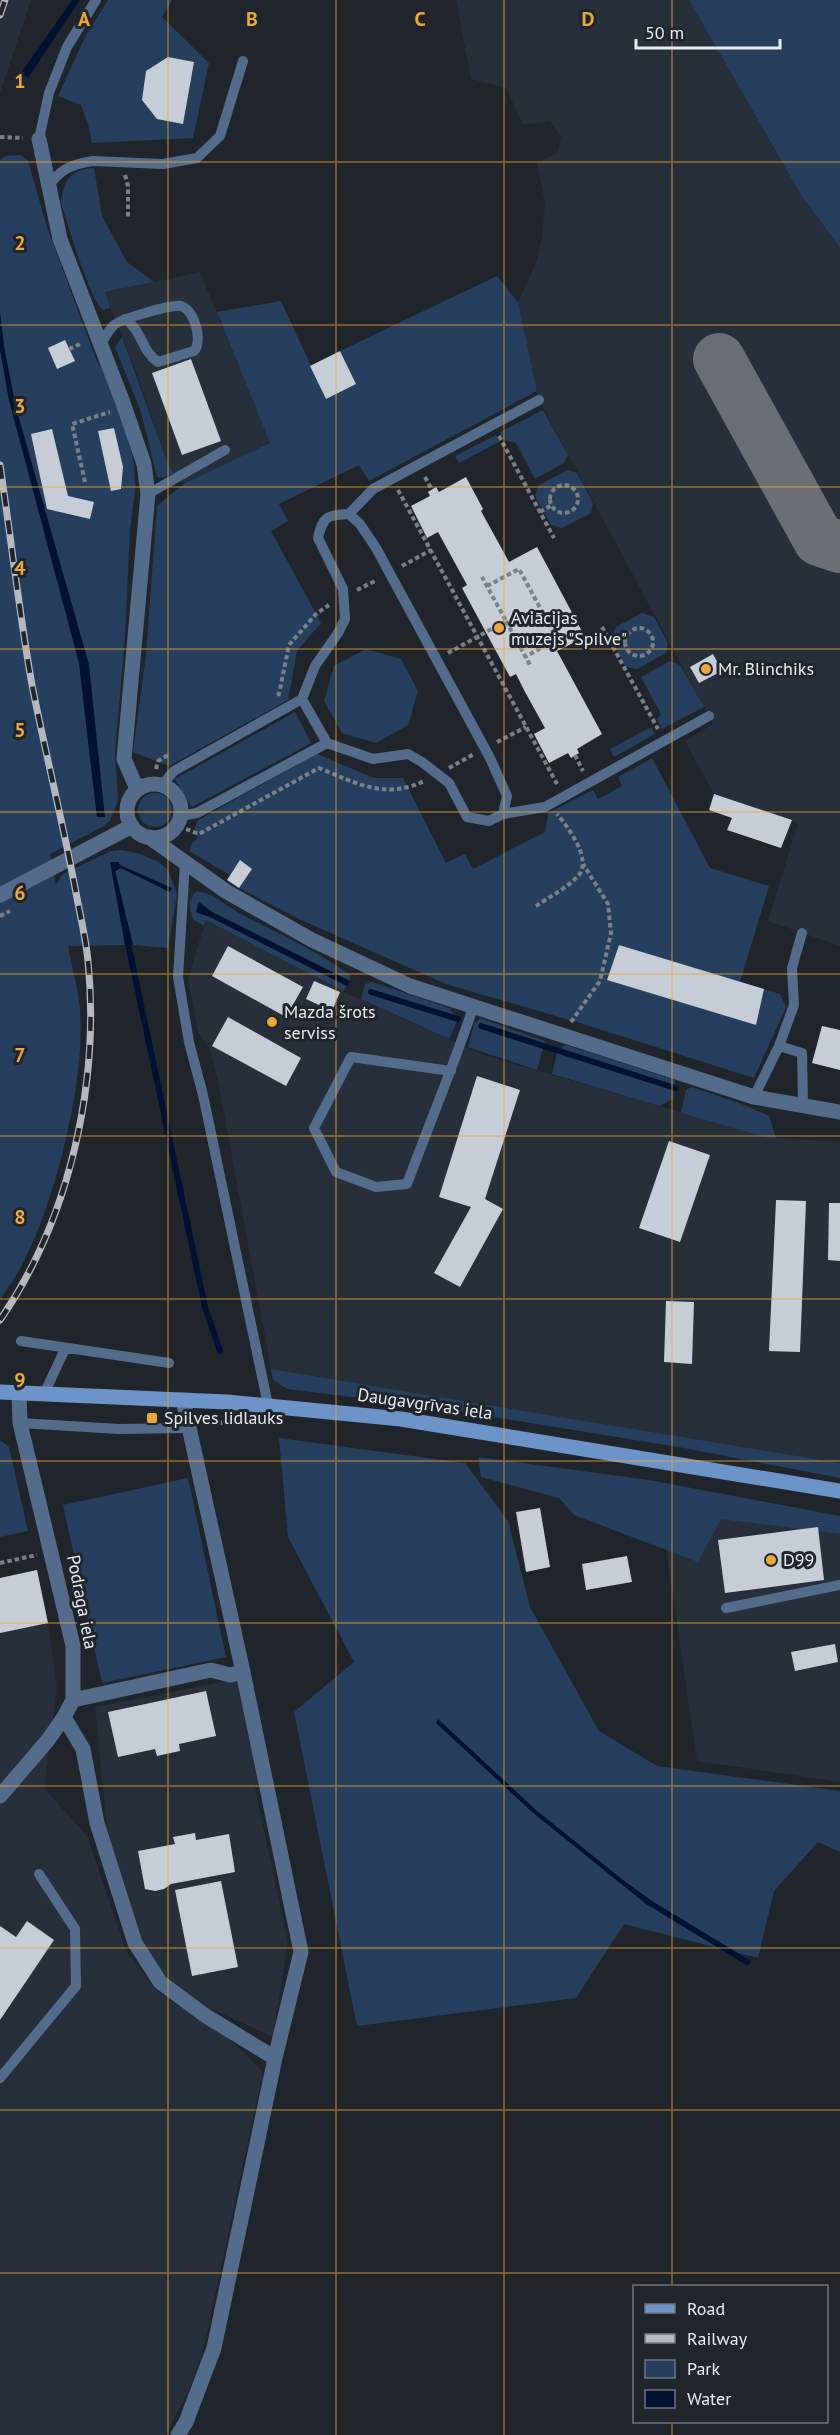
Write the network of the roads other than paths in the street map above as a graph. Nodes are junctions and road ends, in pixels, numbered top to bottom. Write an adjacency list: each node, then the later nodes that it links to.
1 (96, 0): 3 (lane)
2 (243, 61): 4 (lane)
3 (39, 139): 4 (street)
4 (48, 187): 6 (street)
5 (125, 319): 5 (lane); 6 (lane)
6 (101, 345): 9 (street)
7 (539, 400): 10 (lane)
8 (225, 450): 9 (lane)
9 (148, 494): 14 (street)
10 (349, 514): 11 (lane); 15 (lane)
11 (302, 699): 13 (lane); 14 (lane)
12 (709, 716): 15 (lane)
13 (327, 743): 15 (lane); 16 (lane)
14 (150, 786): 16 (street); 17 (street)
15 (503, 814)
16 (179, 820): 18 (street)
17 (132, 826): 18 (street); 20 (street)
18 (148, 837): 19 (street)
19 (185, 863): 22 (street); 35 (lane)
20 (0, 895)
21 (802, 933): 23 (lane)
22 (473, 1008): 24 (lane); 25 (street)
23 (779, 1046): 25 (lane); 26 (lane)
24 (451, 1071): 24 (lane)
25 (754, 1097): 26 (street)
26 (803, 1105): 27 (street)
27 (840, 1112)
28 (21, 1341): 29 (lane)
29 (65, 1349): 30 (lane); 33 (lane)
30 (169, 1363)
31 (0, 1392): 32 (main road, Daugavgrīvas iela)
32 (19, 1394): 33 (main road, Daugavgrīvas iela); 36 (street, Podraga iela)
33 (44, 1394): 34 (main road, Daugavgrīvas iela)
34 (183, 1400): 35 (main road, Daugavgrīvas iela); 37 (street)
35 (268, 1405): 38 (main road, Daugavgrīvas iela)
36 (20, 1423): 37 (lane); 42 (street, Podraga iela)
37 (189, 1428): 41 (street)
38 (840, 1491)
39 (840, 1585): 40 (lane)
40 (726, 1608)
41 (243, 1672): 42 (street); 46 (street)
42 (73, 1700): 43 (street, Podraga iela)
43 (64, 1717): 44 (street, Podraga iela); 46 (street)
44 (0, 1796)
45 (39, 1874): 47 (lane)
46 (275, 2058): 48 (street)
47 (0, 2078)
48 (178, 2435)

